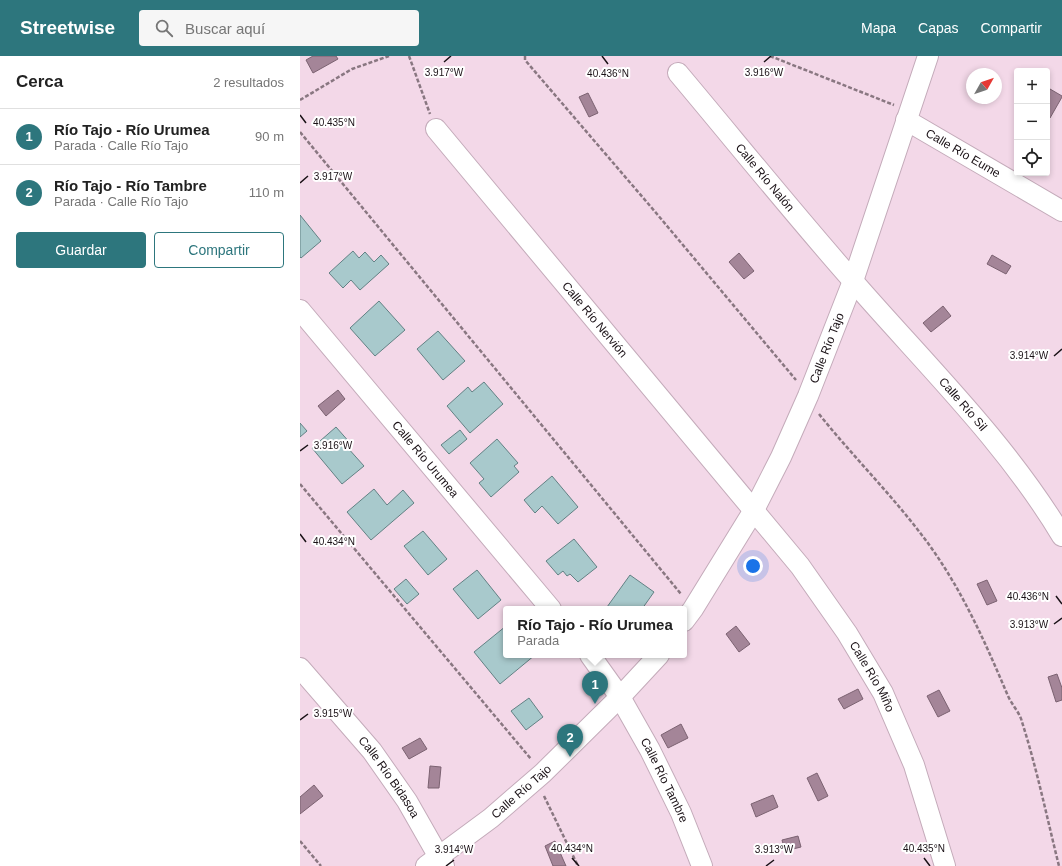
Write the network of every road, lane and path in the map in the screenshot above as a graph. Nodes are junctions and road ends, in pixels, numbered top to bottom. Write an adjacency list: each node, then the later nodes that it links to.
1 (389, 56): 7 (path)
2 (409, 56): 9 (path)
3 (525, 56): 14 (path)
4 (770, 56): 8 (path)
5 (928, 56): 8 (street, Calle Río Tajo)
6 (678, 73): 12 (street, Calle Río Nalón)
7 (300, 100)
8 (907, 115): 11 (street, Calle Río Eume); 12 (street, Calle Río Tajo)
9 (436, 129): 16 (street, Calle Río Nervión)
10 (300, 132): 19 (path)
11 (1062, 211)
12 (853, 281): 14 (street, Calle Río Tajo); 17 (street, Calle Río Sil)
13 (300, 310): 18 (street, Calle Río Urumea)
14 (808, 396): 16 (street, Calle Río Tajo); 32 (path)
15 (300, 484): 25 (path)
16 (754, 510): 20 (street, Calle Río Tajo); 31 (street, Calle Río Miño)
17 (1062, 536)
18 (548, 606)
19 (682, 606)
20 (689, 615)
21 (592, 658): 24 (street)
22 (656, 658): 24 (street, Calle Río Tajo)
23 (300, 668): 27 (street, Calle Río Bidasoa)
24 (620, 697): 25 (street, Calle Río Tajo); 30 (street, Calle Río Tambre)
25 (538, 777): 27 (street, Calle Río Tajo); 29 (path)
26 (300, 841): 28 (path)
27 (436, 863)
28 (321, 866)
29 (578, 866)
30 (702, 866)
31 (944, 866)
32 (1059, 866)

